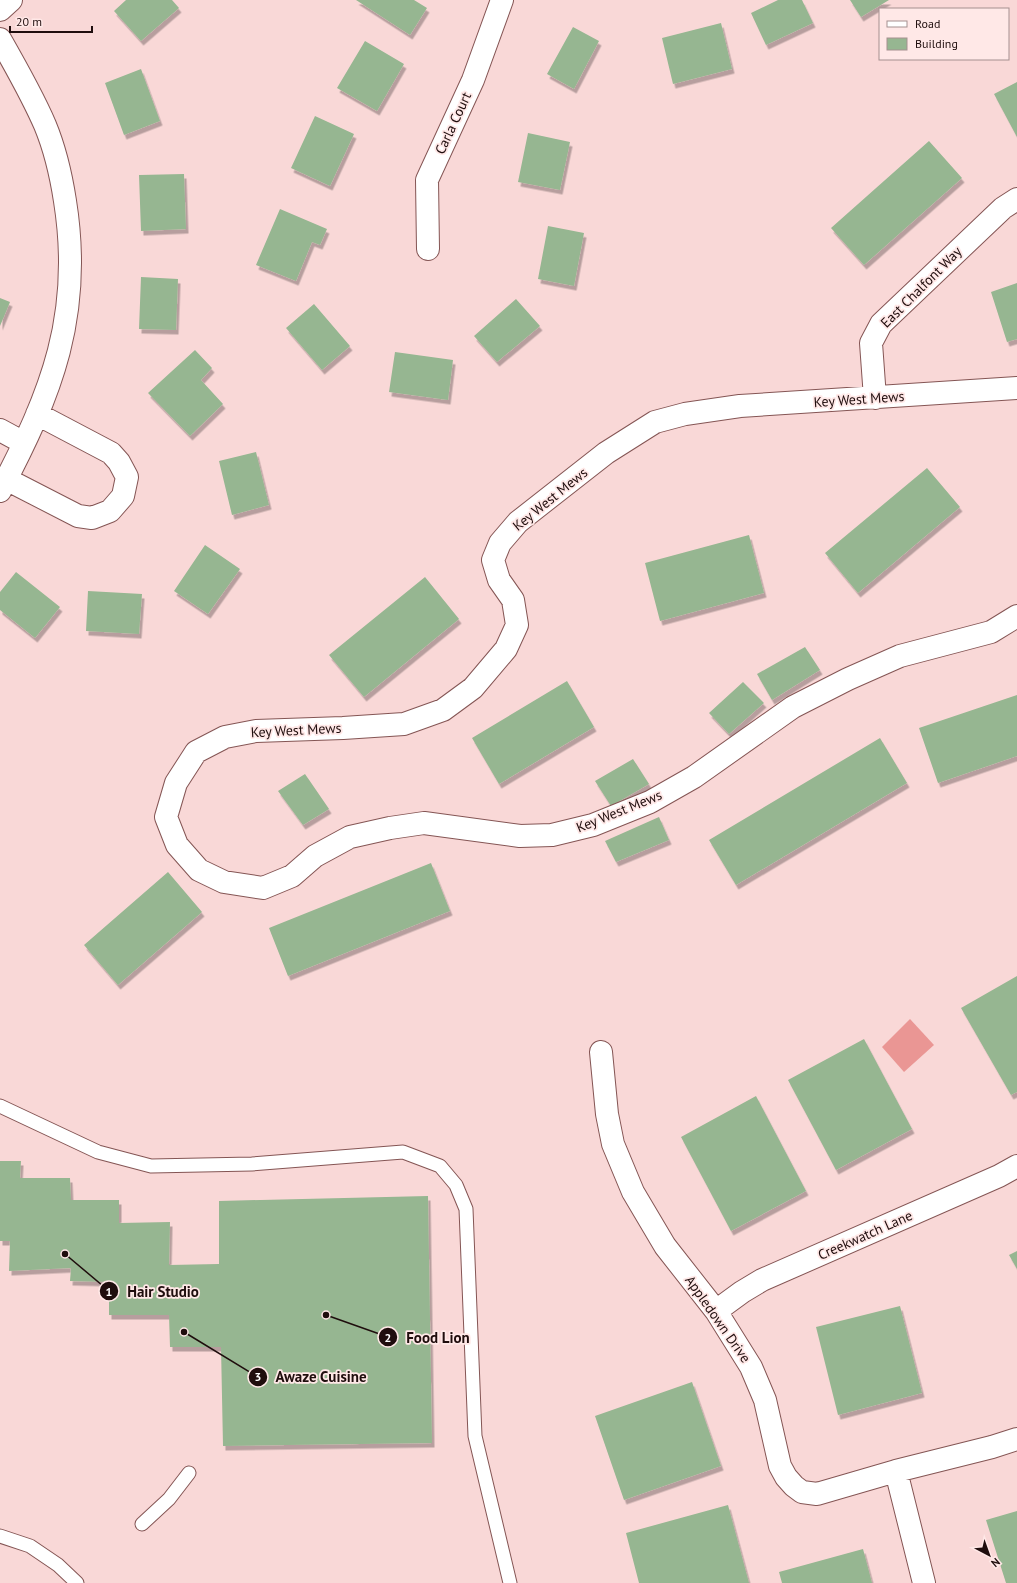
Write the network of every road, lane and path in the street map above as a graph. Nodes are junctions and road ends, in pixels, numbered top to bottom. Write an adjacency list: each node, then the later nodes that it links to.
1 (11, 0): 3 (street)
2 (502, 0): 6 (street, Carla Court)
3 (0, 10)
4 (0, 39): 9 (street)
5 (1017, 199): 8 (street, East Chalfont Way)
6 (428, 249)
7 (1017, 388): 8 (street, Key West Mews)
8 (875, 398): 13 (street, Key West Mews)
9 (37, 414): 11 (street); 12 (street)
10 (0, 430): 11 (street)
11 (24, 443): 12 (street)
12 (3, 485)
13 (1017, 616)
14 (601, 1052): 17 (street, Appledown Drive)
15 (0, 1106): 24 (lane)
16 (1017, 1166): 17 (street, Creekwatch Lane)
17 (716, 1311): 19 (street, Appledown Drive)
18 (1017, 1439): 19 (street, Appledown Drive)
19 (896, 1471): 25 (street)
20 (189, 1473): 21 (lane)
21 (142, 1524)
22 (0, 1536): 23 (lane)
23 (77, 1583)
24 (510, 1583)
25 (924, 1583)

